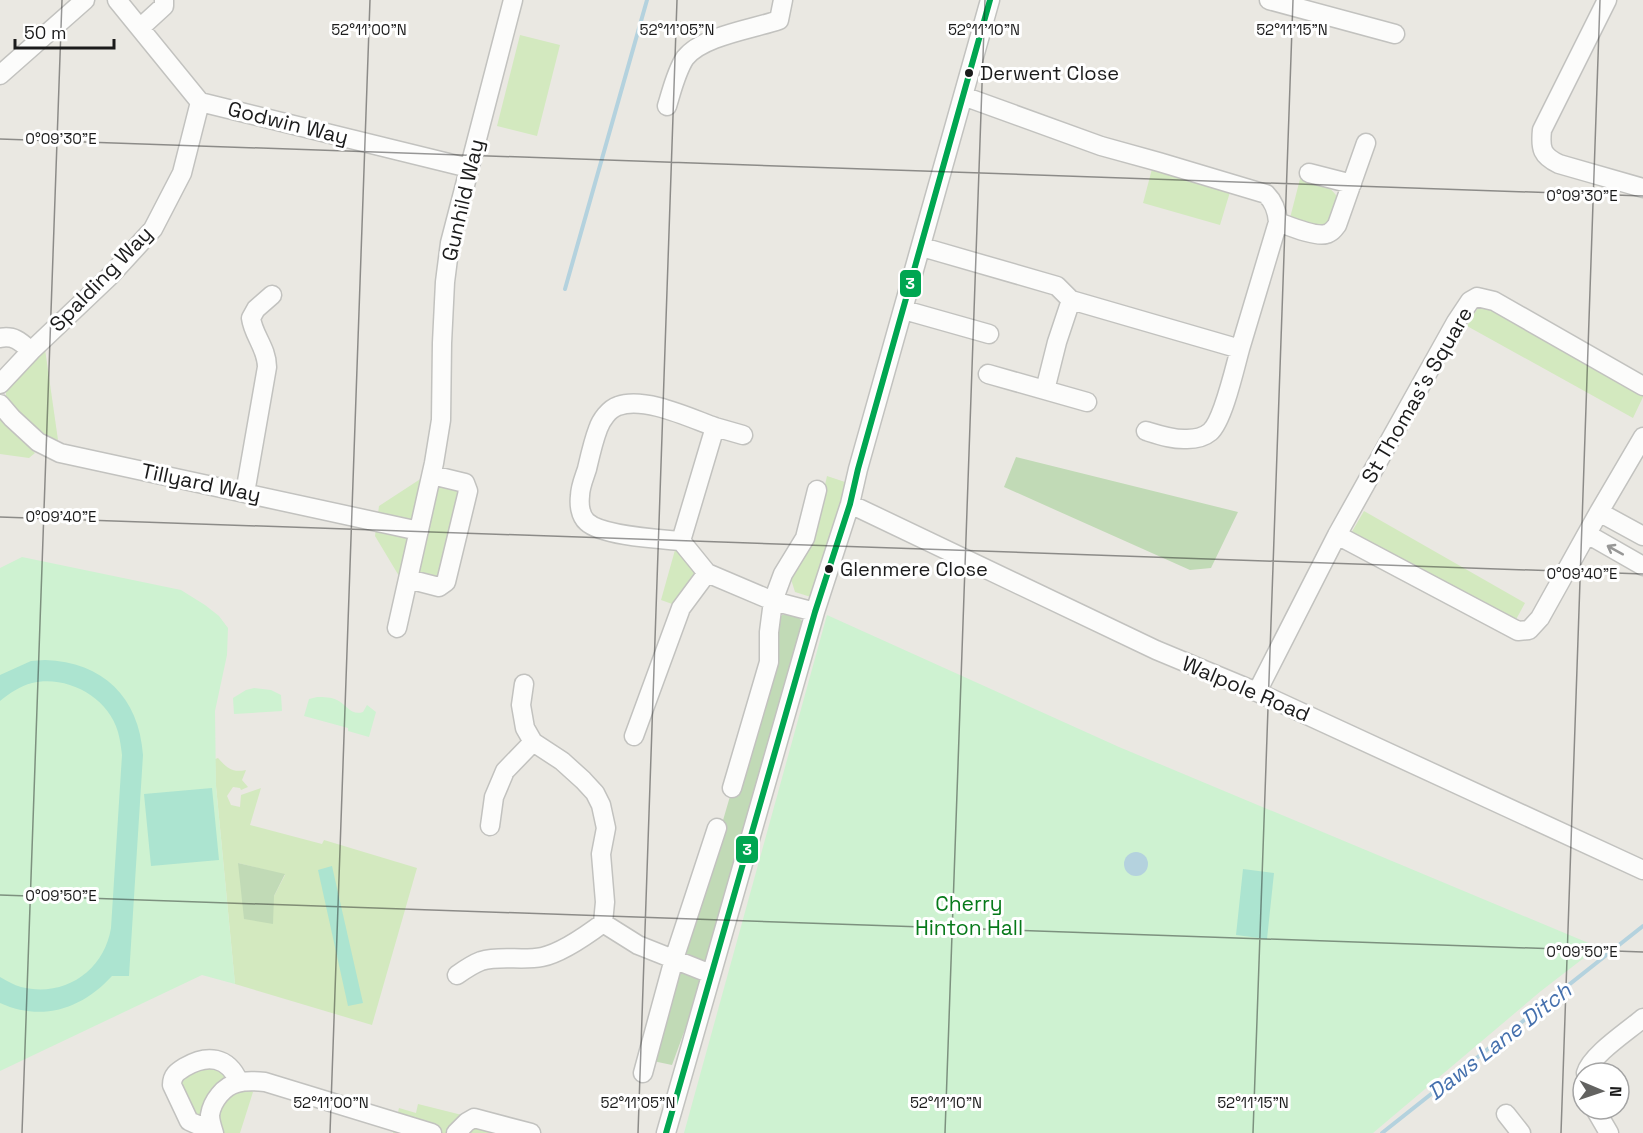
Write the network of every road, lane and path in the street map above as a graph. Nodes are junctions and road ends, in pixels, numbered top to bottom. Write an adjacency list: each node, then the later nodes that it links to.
1 (85, 0): 11 (street)
2 (117, 0): 9 (street, Godwin Way)
3 (164, 0): 9 (street)
4 (513, 0): 16 (street, Gunhild Way)
5 (783, 0): 14 (street)
6 (990, 0): 12 (street)
7 (1269, 0): 10 (street)
8 (1607, 0): 19 (street)
9 (140, 28): 13 (street, Godwin Way)
10 (1395, 34)
11 (0, 75)
12 (963, 96): 20 (street); 21 (street)
13 (201, 102): 16 (street, Godwin Way); 28 (street, Spalding Way)
14 (667, 106)
15 (1366, 143): 18 (street)
16 (469, 168): 39 (street, Gunhild Way)
17 (1309, 173): 18 (street)
18 (1352, 184): 20 (street)
19 (1643, 188)
20 (1278, 222): 27 (street)
21 (922, 247): 23 (street); 24 (street)
22 (272, 296): 41 (street)
23 (1071, 300): 27 (street); 32 (street)
24 (904, 310): 25 (street); 42 (street)
25 (989, 334)
26 (0, 338): 28 (street)
27 (1240, 349): 35 (street)
28 (32, 351): 30 (street, Spalding Way)
29 (988, 374): 32 (street)
30 (0, 384)
31 (1643, 386): 46 (street, St Thomas's Square)
32 (1045, 390): 33 (street)
33 (1087, 402)
34 (0, 404): 41 (street, Tillyard Way)
35 (1146, 431)
36 (743, 435): 37 (street)
37 (712, 436): 48 (street); 48 (street)
38 (1643, 437): 43 (street)
39 (432, 475): 44 (street, Gunhild Way); 51 (street)
40 (817, 490): 52 (street)
41 (245, 493): 44 (street, Tillyard Way)
42 (850, 504): 53 (street); 56 (street, Walpole Road)
43 (1599, 512): 45 (street); 47 (street)
44 (418, 531): 51 (street, Gunhild Way)
45 (1587, 534): 46 (street); 49 (street, one-way to 45)
46 (1337, 535): 56 (street, St Thomas's Square)
47 (1643, 536)
48 (681, 541): 50 (street)
49 (1643, 566)
50 (707, 573): 52 (street); 57 (street)
51 (408, 579): 54 (street, Gunhild Way)
52 (773, 601): 53 (street); 59 (street)
53 (815, 612): 65 (street)
54 (397, 628)
55 (524, 684): 58 (street)
56 (1257, 692): 62 (street, Walpole Road)
57 (634, 736)
58 (533, 742): 60 (street); 63 (street)
59 (732, 788)
60 (490, 826)
61 (717, 828): 64 (street)
62 (1643, 870)
63 (603, 923): 64 (street); 66 (street)
64 (674, 959): 65 (street); 69 (street)
65 (711, 974): 76 (street)
66 (457, 975)
67 (1643, 1018): 68 (street)
68 (1593, 1061)
69 (643, 1073)
70 (239, 1082): 72 (street); 72 (street); 73 (street)
71 (1506, 1114): 77 (street)
72 (213, 1129)
73 (422, 1131)
74 (456, 1133): 75 (street)
75 (531, 1133)
76 (666, 1133)
77 (1521, 1133)

